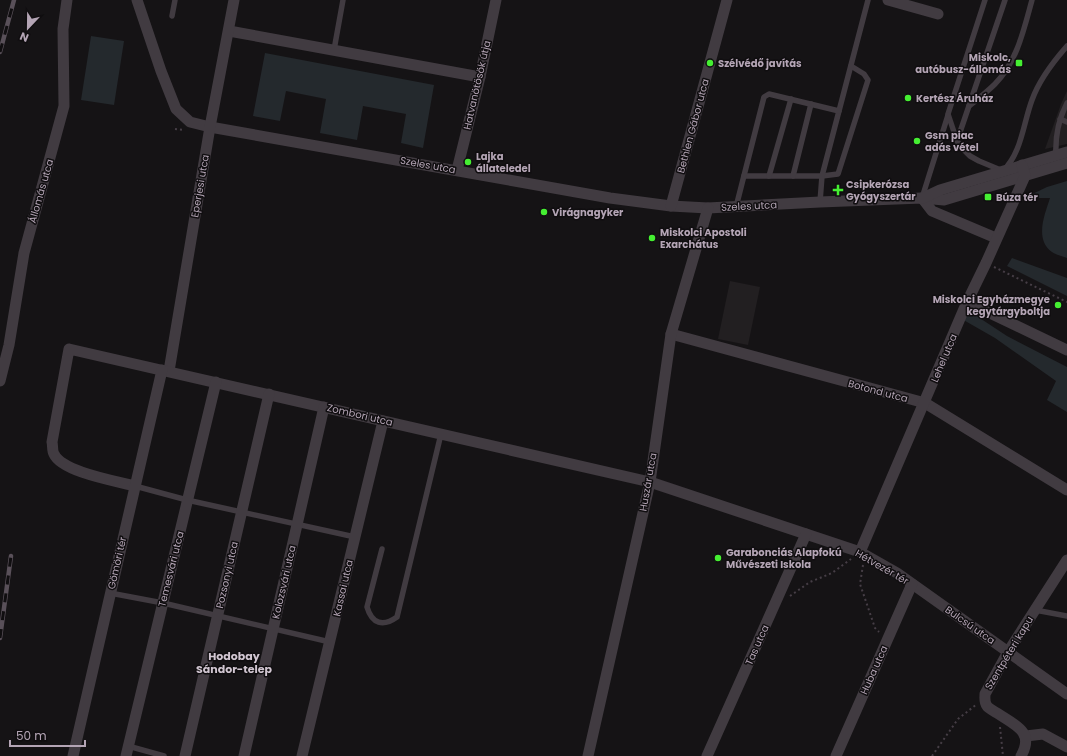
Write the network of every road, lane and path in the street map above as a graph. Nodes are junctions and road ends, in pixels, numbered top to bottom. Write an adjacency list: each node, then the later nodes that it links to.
1 (67, 0): 56 (street, Állomás utca)
2 (137, 0): 28 (street, Szeles utca)
3 (175, 0): 14 (lane)
4 (234, 0): 15 (street, Eperjesi utca)
5 (343, 0): 17 (lane)
6 (496, 0): 19 (street, Hatvanötösök útja)
7 (727, 0): 46 (street, Bethlen Gábor utca)
8 (868, 0): 18 (lane)
9 (888, 0): 13 (street)
10 (985, 0): 25 (lane)
11 (1005, 0): 23 (lane)
12 (1032, 0): 23 (lane)
13 (938, 14)
14 (172, 16)
15 (229, 31): 17 (street); 28 (street, Eperjesi utca)
16 (1067, 46): 33 (lane)
17 (334, 50): 19 (street)
18 (851, 66): 24 (lane); 42 (lane)
19 (480, 77): 36 (street, Hatvanötösök útja)
20 (790, 99): 22 (lane); 39 (lane); 40 (lane)
21 (1067, 103): 26 (lane)
22 (811, 104): 24 (lane); 41 (lane)
23 (969, 107): 31 (lane)
24 (839, 111): 42 (lane)
25 (948, 114): 31 (lane); 44 (lane)
26 (1060, 119): 27 (lane); 32 (lane)
27 (1067, 122)
28 (210, 127): 36 (street, Szeles utca); 55 (street, Eperjesi utca)
29 (175, 129): 30 (path)
30 (189, 131)
31 (958, 142): 37 (lane)
32 (1062, 153): 34 (street, Szeles utca); 35 (lane)
33 (1016, 154): 34 (lane); 37 (lane)
34 (1024, 164): 37 (street, Szeles utca); 38 (lane); 43 (street)
35 (1062, 165): 38 (street, Szeles utca)
36 (457, 170): 46 (street, Szeles utca)
37 (1003, 171): 44 (street, Szeles utca)
38 (1042, 171): 43 (street, Szeles utca)
39 (744, 176): 40 (lane); 47 (lane)
40 (769, 176): 41 (lane)
41 (793, 176): 42 (lane)
42 (822, 176): 45 (lane)
43 (1025, 176): 44 (street, Szeles utca); 49 (street, Lehel utca)
44 (922, 198): 45 (street, Szeles utca); 49 (street)
45 (820, 202): 47 (street, Szeles utca)
46 (671, 206): 48 (street, Szeles utca)
47 (736, 207): 48 (street, Szeles utca)
48 (708, 208): 53 (street, Huszár utca)
49 (996, 238): 50 (street, Lehel utca)
50 (986, 263): 51 (street, Lehel utca); 52 (path)
51 (967, 302): 54 (street); 59 (street, Lehel utca)
52 (1067, 302)
53 (671, 334): 59 (street, Botond utca); 63 (street, Huszár utca)
54 (1067, 350)
55 (165, 371): 57 (street, Zombori utca); 64 (street, Gömöri tér); 64 (street, Zombori utca)
56 (0, 381)
57 (216, 382): 58 (street, Zombori utca); 66 (street, Temesvári utca)
58 (269, 394): 60 (street, Zombori utca); 67 (street, Pozsonyi utca)
59 (925, 403): 65 (street, Botond utca); 72 (street, Lehel utca)
60 (324, 407): 61 (street, Zombori utca); 68 (street, Kolozsvári utca)
61 (383, 420): 62 (street, Zombori utca); 70 (street, Kassai utca)
62 (441, 434): 63 (street, Zombori utca); 71 (lane)
63 (650, 482): 69 (street); 96 (street, Huszár utca)
64 (135, 486): 66 (lane); 75 (street, Gömöri tér)
65 (1067, 490)
66 (187, 500): 67 (lane); 76 (street, Temesvári utca)
67 (242, 513): 68 (lane); 80 (street, Pozsonyi utca)
68 (297, 525): 70 (lane); 81 (street, Kolozsvári utca)
69 (806, 534): 72 (street, Hétvezér tér); 77 (street, Tas utca)
70 (354, 537): 83 (street, Kassai utca)
71 (382, 549)
72 (860, 552): 74 (street, Hétvezér tér); 77 (path); 82 (path)
73 (1067, 560): 78 (street, Szentpéteri kapu)
74 (912, 584): 82 (street, Huba utca); 84 (street, Bulcsú utca)
75 (110, 593): 76 (lane); 91 (street, Gömöri tér)
76 (163, 603): 80 (lane); 90 (street, Temesvári utca)
77 (775, 604): 97 (street, Tas utca)
78 (1035, 610): 79 (lane); 84 (street, Szentpéteri kapu)
79 (1067, 616)
80 (218, 617): 81 (lane); 93 (street, Pozsonyi utca)
81 (273, 629): 83 (lane); 94 (street, Kolozsvári utca)
82 (888, 638): 98 (street, Huba utca)
83 (330, 642): 95 (street, Kassai utca)
84 (1008, 652): 85 (street, Bulcsú utca); 86 (street, Szentpéteri kapu)
85 (1067, 694)
86 (985, 701): 87 (street, Szentpéteri kapu); 99 (path)
87 (1000, 715): 88 (street, Szentpéteri kapu); 100 (path)
88 (1026, 736): 89 (street); 101 (street)
89 (1067, 747)
90 (127, 751): 92 (lane)
91 (73, 756)
92 (164, 756)
93 (185, 756)
94 (244, 756)
95 (302, 756)
96 (588, 756)
97 (707, 756)
98 (836, 756)
99 (932, 756)
100 (1003, 756)
101 (1021, 756)

